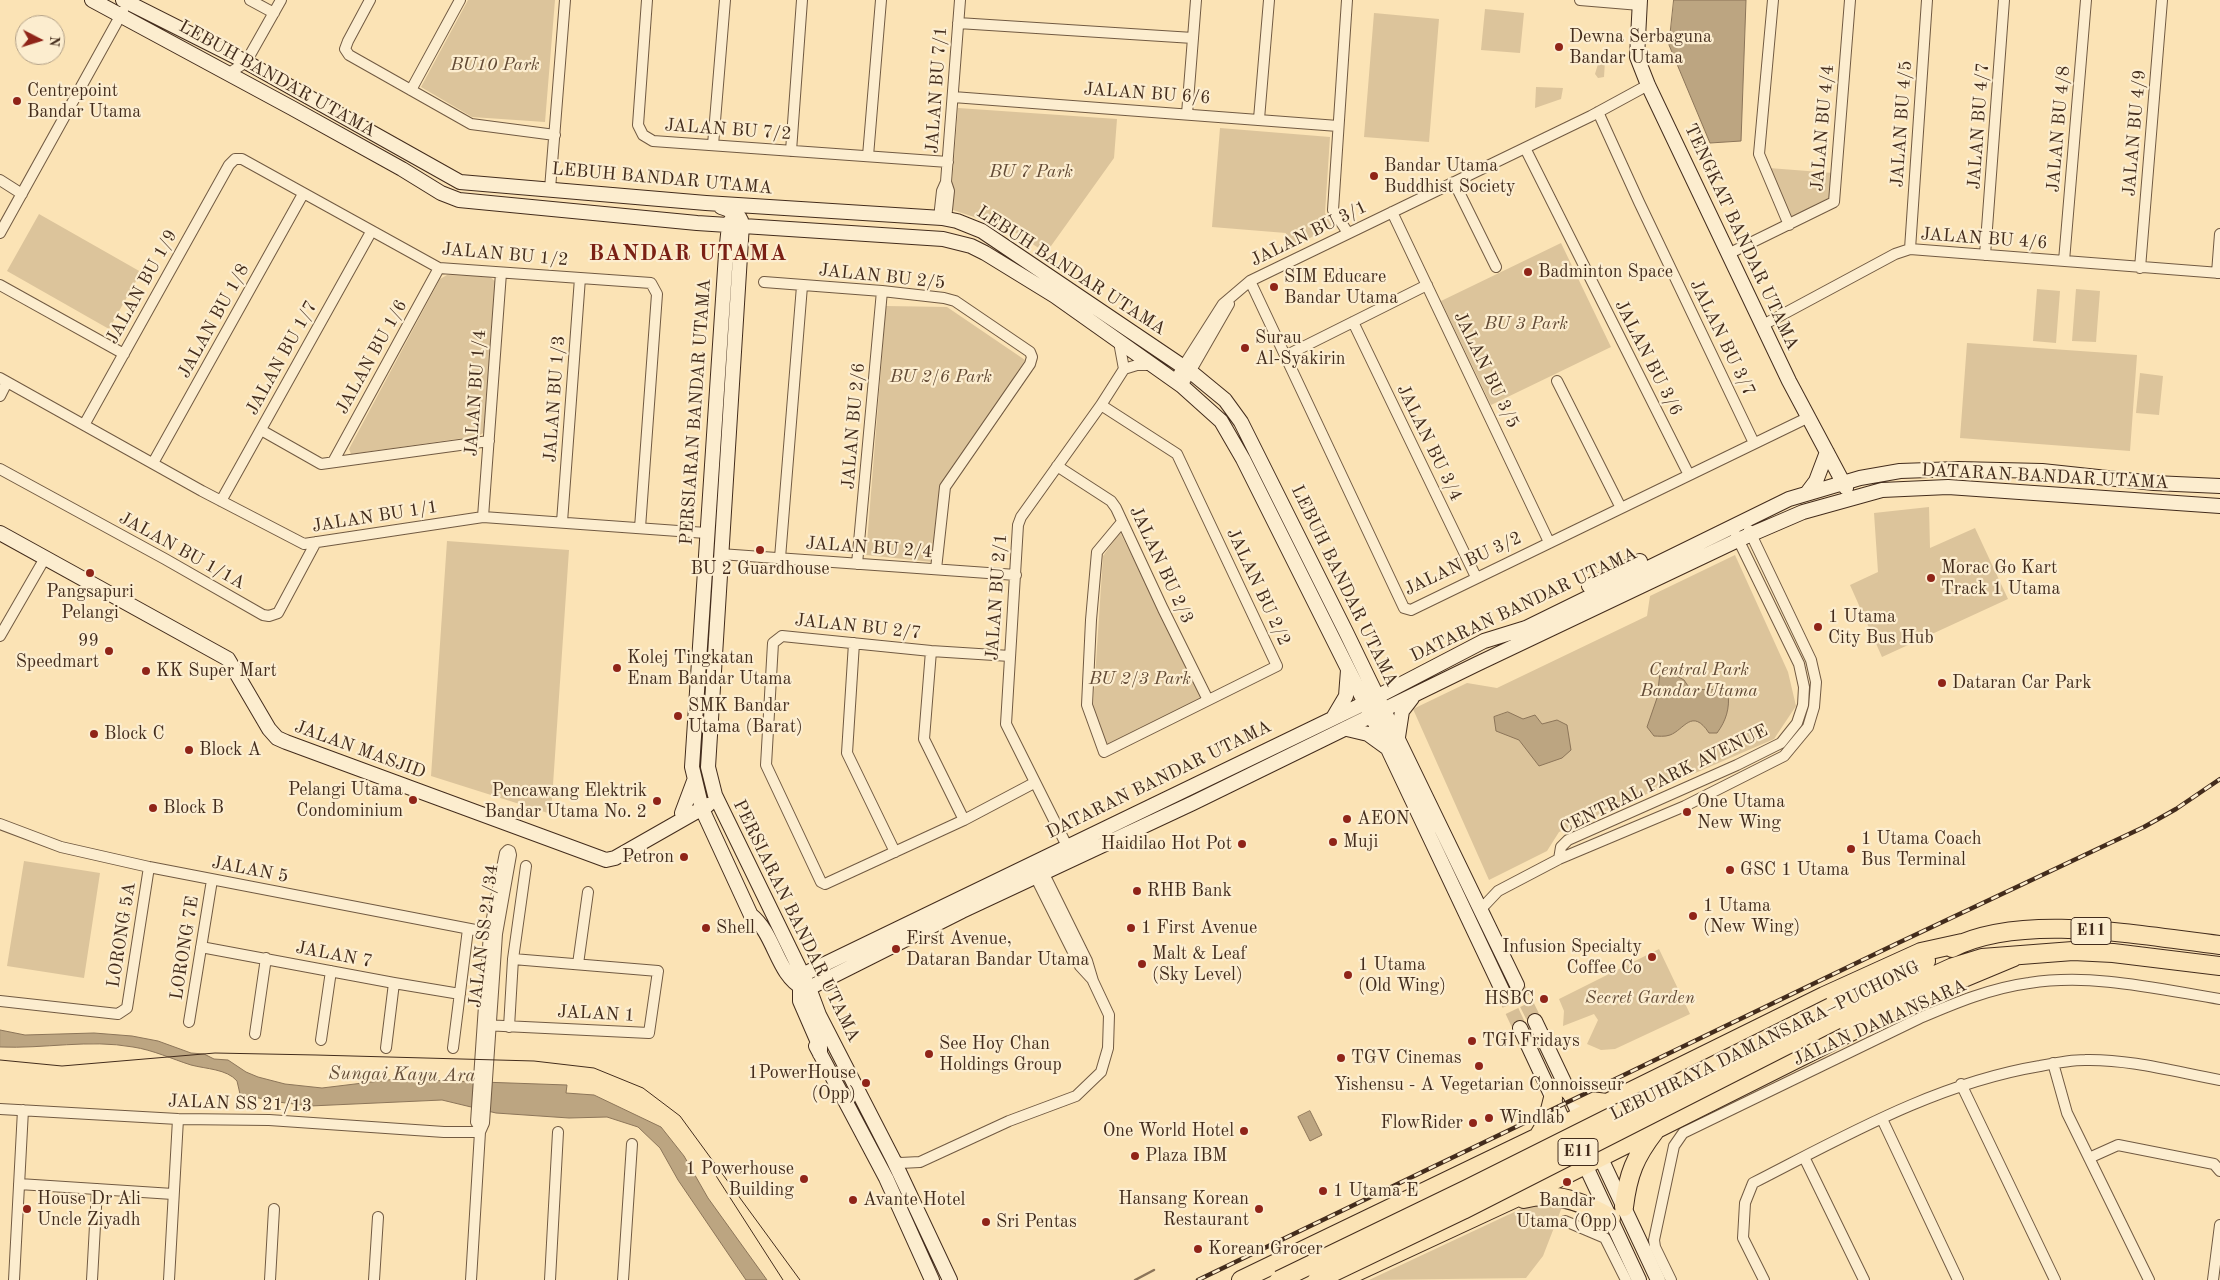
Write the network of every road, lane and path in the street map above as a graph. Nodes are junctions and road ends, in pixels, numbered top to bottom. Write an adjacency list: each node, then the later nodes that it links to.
1 (92, 0): 26 (main road, LEBUH BANDAR UTAMA)
2 (250, 0): 25 (street)
3 (281, 0): 25 (street)
4 (370, 0): 33 (street)
5 (460, 0): 33 (street)
6 (565, 0): 39 (street)
7 (648, 0): 40 (street, JALAN BU 7/2)
8 (725, 0): 40 (street)
9 (802, 0): 42 (street)
10 (881, 0): 43 (street)
11 (960, 0): 27 (street, JALAN BU 7/1)
12 (1196, 0): 28 (street)
13 (1269, 0): 37 (street)
14 (1346, 0): 38 (street)
15 (1580, 0): 16 (street)
16 (1585, 0): 24 (street)
17 (1773, 0): 57 (street)
18 (1850, 0): 57 (street, JALAN BU 4/4)
19 (1927, 0): 64 (street, JALAN BU 4/5)
20 (2004, 0): 67 (street, JALAN BU 4/7)
21 (2086, 0): 68 (street, JALAN BU 4/8)
22 (2162, 0): 71 (street, JALAN BU 4/9)
23 (125, 1): 26 (street); 29 (main road, LEBUH BANDAR UTAMA)
24 (1640, 3): 32 (main road, TENGKAT BANDAR UTAMA)
25 (274, 13): 29 (street)
26 (120, 16): 30 (main road, LEBUH BANDAR UTAMA); 49 (street)
27 (958, 23): 28 (street); 34 (street, JALAN BU 7/1)
28 (1193, 38): 36 (street)
29 (246, 62): 30 (street); 31 (street); 48 (main road, LEBUH BANDAR UTAMA)
30 (228, 74): 31 (main road, LEBUH BANDAR UTAMA)
31 (248, 84): 56 (main road, LEBUH BANDAR UTAMA)
32 (1648, 85): 35 (street, JALAN BU 3/1); 66 (main road, TENGKAT BANDAR UTAMA)
33 (411, 90): 39 (street)
34 (953, 97): 36 (street, JALAN BU 6/6); 44 (street, JALAN BU 7/1)
35 (1598, 112): 41 (street, JALAN BU 3/1); 98 (street, JALAN BU 3/7)
36 (1188, 114): 37 (street, JALAN BU 6/6)
37 (1260, 119): 38 (street, JALAN BU 6/6)
38 (1338, 126): 61 (street)
39 (555, 135): 48 (street)
40 (713, 145): 42 (street, JALAN BU 7/2)
41 (1525, 148): 47 (street, JALAN BU 3/1); 104 (street, JALAN BU 3/6)
42 (791, 150): 43 (street, JALAN BU 7/2)
43 (868, 156): 44 (street, JALAN BU 7/2)
44 (948, 162): 54 (street, JALAN BU 7/1)
45 (229, 165): 50 (street, JALAN BU 1/2); 84 (street, JALAN BU 1/9)
46 (0, 180): 49 (street)
47 (1454, 182): 53 (street, JALAN BU 3/1); 69 (street)
48 (550, 189): 51 (main road, LEBUH BANDAR UTAMA)
49 (22, 194): 60 (street)
50 (303, 194): 59 (street, JALAN BU 1/2); 101 (street, JALAN BU 1/8)
51 (706, 202): 52 (main road, LEBUH BANDAR UTAMA); 55 (main road)
52 (760, 206): 54 (main road, LEBUH BANDAR UTAMA); 55 (main road)
53 (1392, 212): 61 (street, JALAN BU 3/1); 78 (street, JALAN BU 3/5)
54 (942, 218): 63 (main road); 88 (main road, LEBUH BANDAR UTAMA)
55 (736, 222): 56 (main road, LEBUH BANDAR UTAMA); 58 (main road, LEBUH BANDAR UTAMA); 65 (main road, PERSIARAN BANDAR UTAMA)
56 (697, 223): 65 (main road)
57 (1789, 225): 66 (street, JALAN BU 4/4)
58 (769, 228): 63 (main road, LEBUH BANDAR UTAMA); 65 (main road)
59 (371, 232): 70 (street, JALAN BU 1/2); 96 (street, JALAN BU 1/7)
60 (0, 233)
61 (1348, 233): 75 (street, JALAN BU 3/1)
62 (2220, 234): 73 (street)
63 (971, 246): 83 (main road, LEBUH BANDAR UTAMA)
64 (1910, 249): 67 (street, JALAN BU 4/6); 82 (street, JALAN BU 4/6)
65 (733, 252): 115 (main road, PERSIARAN BANDAR UTAMA); 122 (main road, PERSIARAN BANDAR UTAMA)
66 (1728, 254): 82 (main road, TENGKAT BANDAR UTAMA)
67 (1985, 255): 68 (street, JALAN BU 4/6)
68 (2064, 261): 71 (street, JALAN BU 4/6)
69 (1496, 267)
70 (439, 268): 72 (street, JALAN BU 1/2); 100 (street, JALAN BU 1/6)
71 (2140, 268): 73 (street, JALAN BU 4/6)
72 (501, 273): 74 (street, JALAN BU 1/2); 97 (street, JALAN BU 1/4)
73 (2218, 273)
74 (580, 278): 117 (street, JALAN BU 1/3); 120 (street, JALAN BU 1/2)
75 (1250, 281): 85 (street, JALAN BU 3/2); 88 (street, JALAN BU 3/1)
76 (764, 282): 79 (street)
77 (0, 285): 84 (street)
78 (1427, 285): 81 (street); 125 (street, JALAN BU 3/5)
79 (802, 286): 80 (street, JALAN BU 2/5); 128 (street, JALAN BU 2/5)
80 (882, 291): 129 (street, JALAN BU 2/6); 130 (street, JALAN BU 2/5)
81 (1353, 322): 85 (street); 133 (street, JALAN BU 3/4)
82 (1763, 325): 94 (main road, TENGKAT BANDAR UTAMA)
83 (1119, 342): 86 (main road, LEBUH BANDAR UTAMA); 87 (street)
84 (124, 354): 95 (street, JALAN BU 1/9)
85 (1286, 356): 133 (street, JALAN BU 3/2)
86 (1152, 365): 87 (street); 91 (main road, LEBUH BANDAR UTAMA)
87 (1124, 369): 93 (street, JALAN BU 2/1)
88 (1187, 369): 91 (street, JALAN BU 3/1); 140 (main road, LEBUH BANDAR UTAMA)
89 (4, 380): 92 (street); 95 (street, JALAN BU 1/1)
90 (1557, 382): 113 (street)
91 (1178, 383): 139 (main road, LEBUH BANDAR UTAMA)
92 (0, 396)
93 (1101, 405): 102 (street, JALAN BU 2/1); 144 (street, JALAN BU 2/2)
94 (1807, 418): 98 (street, JALAN BU 3/2); 99 (main road, TENGKAT BANDAR UTAMA)
95 (84, 425): 101 (street, JALAN BU 1/1)
96 (261, 430): 100 (street); 111 (street, JALAN BU 1/7)
97 (489, 441): 100 (street); 114 (street, JALAN BU 1/4)
98 (1754, 443): 104 (street, JALAN BU 3/2)
99 (1827, 452): 105 (main road); 106 (main road, TENGKAT BANDAR UTAMA); 108 (main road)
100 (333, 462)
101 (153, 463): 111 (street, JALAN BU 1/1)
102 (1057, 466): 118 (street, JALAN BU 2/3); 132 (street, JALAN BU 2/1)
103 (0, 469): 124 (street, JALAN BU 1/1A)
104 (1689, 475): 113 (street, JALAN BU 3/2)
105 (1860, 478): 106 (main road, DATARAN BANDAR UTAMA); 107 (main road, DATARAN BANDAR UTAMA)
106 (1842, 482): 108 (main road, DATARAN BANDAR UTAMA); 110 (main road, TENGKAT BANDAR UTAMA)
107 (2220, 486)
108 (1807, 493): 109 (main road, DATARAN BANDAR UTAMA)
109 (1789, 499): 116 (main road, DATARAN BANDAR UTAMA); 135 (main road)
110 (1846, 499): 112 (main road, DATARAN BANDAR UTAMA); 123 (main road, DATARAN BANDAR UTAMA)
111 (221, 501): 124 (street, JALAN BU 1/1)
112 (2220, 506)
113 (1621, 508): 125 (street, JALAN BU 3/2)
114 (483, 517): 117 (street, JALAN BU 1/1); 124 (street, JALAN BU 1/1)
115 (722, 520): 122 (street); 126 (main road, PERSIARAN BANDAR UTAMA)
116 (1745, 520): 119 (main road, DATARAN BANDAR UTAMA); 123 (street)
117 (562, 522): 120 (street, JALAN BU 1/1)
118 (1122, 522): 144 (street, JALAN BU 2/3); 144 (street, JALAN BU 2/2)
119 (1732, 526): 123 (street); 135 (main road, DATARAN BANDAR UTAMA)
120 (640, 528): 122 (street, JALAN BU 1/1)
121 (0, 532): 127 (main road, JALAN MASJID)
122 (706, 533): 126 (street); 131 (main road, PERSIARAN BANDAR UTAMA)
123 (1745, 537): 143 (main road, DATARAN BANDAR UTAMA); 161 (street, CENTRAL PARK AVENUE); 161 (street, CENTRAL PARK AVENUE)
124 (316, 542)
125 (1549, 542): 133 (street, JALAN BU 3/2)
126 (720, 554): 128 (street, JALAN BU 2/4); 131 (street, PERSIARAN BANDAR UTAMA); 153 (main road, PERSIARAN BANDAR UTAMA)
127 (45, 558): 134 (street); 155 (main road, JALAN MASJID)
128 (780, 558): 129 (street, JALAN BU 2/4)
129 (857, 564): 130 (street, JALAN BU 2/4)
130 (936, 569): 132 (street, JALAN BU 2/4)
131 (704, 572): 151 (main road, PERSIARAN BANDAR UTAMA)
132 (1016, 575): 138 (street, JALAN BU 2/1)
133 (1476, 578)
134 (0, 636)
135 (1484, 640): 141 (main road, DATARAN BANDAR UTAMA)
136 (854, 644): 137 (street, JALAN BU 2/7); 160 (street); 160 (street, JALAN BU 2/7)
137 (931, 651): 138 (street, JALAN BU 2/7); 156 (street)
138 (1010, 656): 152 (street, JALAN BU 2/1)
139 (1348, 669): 145 (main road, LEBUH BANDAR UTAMA); 147 (main road)
140 (1366, 672): 141 (main road); 142 (main road, LEBUH BANDAR UTAMA)
141 (1402, 683): 142 (main road, DATARAN BANDAR UTAMA)
142 (1378, 696): 145 (main road, DATARAN BANDAR UTAMA); 146 (main road, LEBUH BANDAR UTAMA)
143 (1412, 698): 146 (main road, DATARAN BANDAR UTAMA); 149 (main road)
144 (1208, 700)
145 (1365, 703): 146 (main road, LEBUH BANDAR UTAMA); 147 (main road, DATARAN BANDAR UTAMA)
146 (1378, 714): 148 (main road, DATARAN BANDAR UTAMA); 149 (main road, LEBUH BANDAR UTAMA); 150 (main road)
147 (1333, 718): 159 (main road, DATARAN BANDAR UTAMA)
148 (1347, 728): 150 (main road); 164 (main road, DATARAN BANDAR UTAMA)
149 (1398, 738): 167 (main road, LEBUH BANDAR UTAMA)
150 (1388, 749): 187 (main road)
151 (694, 781): 154 (main road, PERSIARAN BANDAR UTAMA); 155 (main road)
152 (1034, 783): 156 (street, JALAN BU 2/7); 159 (street, JALAN BU 2/1)
153 (716, 798): 154 (main road, JALAN MASJID); 175 (main road, PERSIARAN BANDAR UTAMA)
154 (701, 806): 155 (main road, JALAN MASJID); 158 (main road, PERSIARAN BANDAR UTAMA)
155 (684, 816): 158 (main road)
156 (964, 820): 160 (street, JALAN BU 2/7)
157 (0, 824): 163 (street, JALAN 5)
158 (711, 831): 168 (main road, PERSIARAN BANDAR UTAMA)
159 (1066, 846): 174 (main road, DATARAN BANDAR UTAMA)
160 (895, 852)
161 (1559, 860): 167 (street, CENTRAL PARK AVENUE)
162 (526, 866): 178 (street)
163 (149, 867): 165 (street, JALAN 5); 190 (street, LORONG 5A)
164 (1040, 876): 174 (main road); 183 (main road, DATARAN BANDAR UTAMA); 223 (street)
165 (212, 880): 169 (street, JALAN 5); 173 (street, LORONG 7E)
166 (588, 892): 179 (street)
167 (1480, 909): 186 (main road, LEBUH BANDAR UTAMA)
168 (751, 915): 184 (main road); 202 (main road, PERSIARAN BANDAR UTAMA)
169 (468, 929): 170 (street, JALAN 5); 188 (street)
170 (493, 933): 170 (street, JALAN SS 21/34); 195 (street, JALAN SS 21/34)
171 (1962, 943): 172 (highway, LEBUHRAYA DAMANSARA–PUCHONG / E11); 191 (highway, LEBUHRAYA DAMANSARA–PUCHONG / E11); 207 (highway)
172 (2220, 945)
173 (201, 947): 177 (street, JALAN 7); 194 (street, LORONG 7E)
174 (855, 949): 180 (main road, DATARAN BANDAR UTAMA)
175 (792, 956): 180 (main road); 184 (main road, PERSIARAN BANDAR UTAMA)
176 (2014, 957): 181 (highway, LEBUHRAYA DAMANSARA–PUCHONG / E11); 191 (highway, LEBUHRAYA DAMANSARA–PUCHONG / E11); 214 (highway)
177 (266, 958): 182 (street, JALAN 7); 198 (street)
178 (513, 959): 179 (street, JALAN 1); 196 (street)
179 (578, 964): 196 (street, JALAN 1)
180 (821, 965): 184 (main road, DATARAN BANDAR UTAMA)
181 (2220, 966)
182 (330, 971): 185 (street, JALAN 7); 199 (street)
183 (837, 975): 184 (main road, DATARAN BANDAR UTAMA); 192 (main road)
184 (803, 983): 192 (main road, PERSIARAN BANDAR UTAMA); 202 (main road)
185 (394, 984): 188 (street, JALAN 7); 200 (street)
186 (1517, 985)
187 (1502, 992)
188 (460, 994): 201 (street)
189 (2220, 999): 256 (street, JALAN DAMANSARA)
190 (0, 1001)
191 (1834, 1013): 250 (highway, LEBUHRAYA DAMANSARA–PUCHONG / E11, bridge); 251 (highway, LEBUHRAYA DAMANSARA–PUCHONG / E11, bridge)
192 (819, 1015): 221 (main road, PERSIARAN BANDAR UTAMA)
193 (1535, 1021): 206 (main road)
194 (189, 1022)
195 (486, 1026): 196 (street, JALAN 1); 213 (street, JALAN SS 21/34)
196 (509, 1027)
197 (1520, 1028): 206 (main road)
198 (255, 1034)
199 (321, 1040)
200 (386, 1048)
201 (453, 1048)
202 (820, 1054): 247 (main road, PERSIARAN BANDAR UTAMA)
203 (2053, 1064): 204 (street); 205 (street); 220 (street)
204 (2220, 1080)
205 (1961, 1084): 211 (street); 260 (street)
206 (1560, 1094): 207 (highway); 212 (main road); 216 (highway)
207 (1610, 1102): 212 (highway); 217 (highway)
208 (0, 1109): 209 (street, JALAN SS 21/13)
209 (23, 1110): 210 (street, JALAN SS 21/13); 228 (street)
210 (178, 1119): 213 (street, JALAN SS 21/13); 230 (street)
211 (1882, 1119): 219 (street); 259 (street)
212 (1573, 1120): 216 (highway); 222 (main road)
213 (480, 1126): 244 (street, JALAN SS 21/34)
214 (1657, 1129): 217 (highway); 232 (highway)
215 (558, 1132): 245 (street)
216 (1538, 1137): 224 (highway)
217 (1631, 1140): 222 (highway)
218 (632, 1144): 246 (street)
219 (1804, 1157): 257 (street); 258 (street)
220 (2089, 1158): 225 (street); 261 (street)
221 (893, 1159): 223 (street); 227 (main road, PERSIARAN BANDAR UTAMA)
222 (1592, 1160): 226 (highway); 232 (main road); 235 (main road)
223 (920, 1162): 227 (street)
224 (1479, 1164): 226 (highway); 249 (highway)
225 (2220, 1171)
226 (1558, 1177): 231 (highway)
227 (904, 1181): 248 (main road, PERSIARAN BANDAR UTAMA)
228 (20, 1184): 229 (street); 238 (street)
229 (97, 1189): 230 (street); 239 (street)
230 (174, 1194): 240 (street)
231 (1506, 1203): 235 (highway); 252 (highway)
232 (1624, 1207): 255 (main road)
233 (274, 1209): 242 (street)
234 (378, 1217): 243 (street)
235 (1610, 1218): 254 (main road)
236 (1565, 1221): 253 (street)
237 (2220, 1225): 262 (street)
238 (14, 1280)
239 (92, 1280)
240 (170, 1280): 241 (street)
241 (174, 1280)
242 (270, 1280)
243 (374, 1280)
244 (471, 1280)
245 (550, 1280)
246 (623, 1280)
247 (932, 1280)
248 (950, 1280)
249 (1241, 1280)
250 (1279, 1280)
251 (1317, 1280)
252 (1339, 1280)
253 (1626, 1280)
254 (1639, 1280)
255 (1658, 1280)
256 (1671, 1280)
257 (1764, 1280)
258 (1864, 1280)
259 (1958, 1280)
260 (2055, 1280)
261 (2149, 1280)
262 (2213, 1280)

